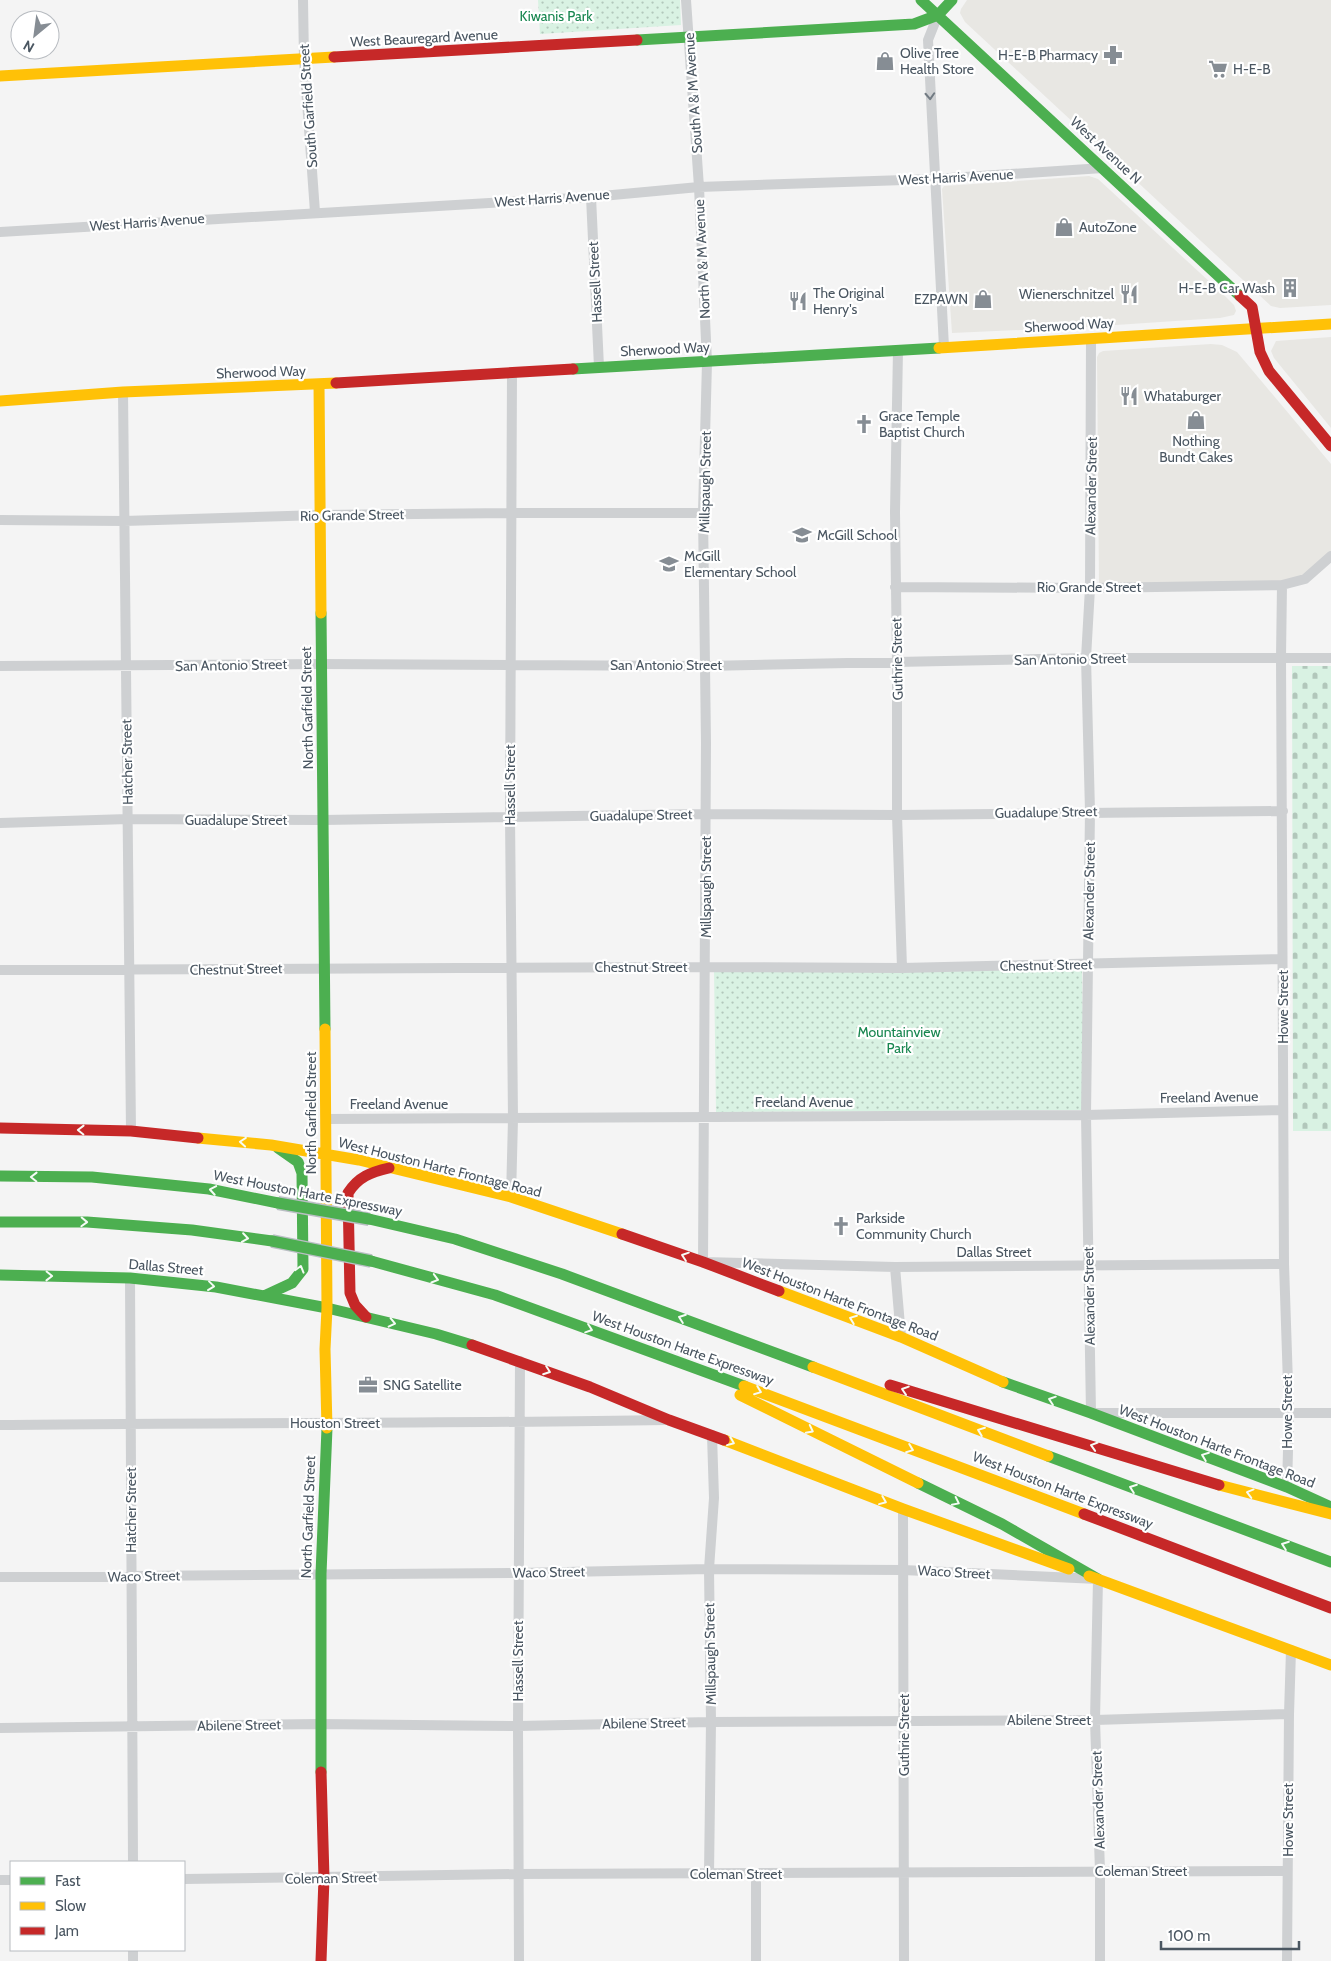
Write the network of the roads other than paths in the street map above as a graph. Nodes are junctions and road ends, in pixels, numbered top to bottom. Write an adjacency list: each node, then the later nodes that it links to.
1 (303, 0): 7 (street, South Garfield Street)
2 (686, 0): 6 (street, South A & M Avenue)
3 (922, 0): 5 (main road, West Avenue N)
4 (952, 0): 5 (main road)
5 (938, 15): 6 (main road, West Beauregard Avenue); 9 (main road, West Avenue N); 10 (street, one-way to 10)
6 (689, 38): 7 (main road, West Beauregard Avenue); 11 (street, South A & M Avenue)
7 (304, 60): 8 (main road, West Beauregard Avenue); 13 (street, South Garfield Street)
8 (0, 76)
9 (1103, 168): 10 (street, West Harris Avenue); 16 (main road, West Avenue N)
10 (934, 178): 11 (street, West Harris Avenue); 18 (street)
11 (699, 187): 12 (street, West Harris Avenue); 20 (street, North A & M Avenue)
12 (591, 197): 13 (street, West Harris Avenue); 21 (street, Hassell Street)
13 (315, 212): 14 (street, West Harris Avenue)
14 (0, 232)
15 (1331, 324): 16 (main road, Sherwood Way)
16 (1257, 329): 17 (main road, Sherwood Way); 26 (main road, West Avenue N)
17 (1091, 339): 18 (main road, Sherwood Way); 35 (street, Alexander Street)
18 (944, 347): 19 (main road, Sherwood Way)
19 (898, 350): 20 (main road, Sherwood Way); 34 (street, Guthrie Street)
20 (707, 362): 21 (main road, Sherwood Way); 28 (street, Millspaugh Street)
21 (600, 367): 22 (main road, Sherwood Way)
22 (512, 373): 23 (main road, Sherwood Way); 27 (street, Hassell Street)
23 (319, 384): 24 (main road, Sherwood Way); 29 (main road, North Garfield Street)
24 (123, 392): 25 (main road, Sherwood Way); 31 (street, Hatcher Street)
25 (0, 401)
26 (1331, 446)
27 (511, 513): 28 (street, Rio Grande Street); 29 (street, Rio Grande Street); 41 (street, Hassell Street)
28 (703, 513): 44 (street, Millspaugh Street)
29 (321, 515): 31 (street, Rio Grande Street); 40 (main road, North Garfield Street)
30 (0, 520): 31 (street, Rio Grande Street)
31 (124, 521): 43 (street, Hatcher Street)
32 (1331, 556): 33 (street)
33 (1282, 585): 35 (street, Rio Grande Street); 36 (street, Howe Street)
34 (895, 587): 35 (street, Rio Grande Street); 39 (street, Guthrie Street)
35 (1090, 588): 37 (street, Alexander Street)
36 (1281, 657): 37 (street, San Antonio Street); 38 (street, San Antonio Street); 46 (street, Howe Street)
37 (1086, 658): 39 (street, San Antonio Street); 45 (street, Alexander Street)
38 (1331, 658)
39 (897, 662): 44 (street, San Antonio Street); 48 (street, Guthrie Street)
40 (322, 664): 41 (street, San Antonio Street); 43 (street, San Antonio Street); 51 (main road, North Garfield Street)
41 (510, 665): 44 (street, San Antonio Street); 49 (street, Hassell Street)
42 (0, 666): 43 (street, San Antonio Street)
43 (126, 666): 50 (street, Hatcher Street)
44 (706, 666): 47 (street, Millspaugh Street)
45 (1090, 811): 46 (street, Guadalupe Street); 48 (street, Guadalupe Street); 54 (street, Alexander Street)
46 (1283, 811): 53 (street, Howe Street)
47 (706, 814): 48 (street, Guadalupe Street); 49 (street, Guadalupe Street); 55 (street, Millspaugh Street)
48 (897, 815): 58 (street, Guthrie Street)
49 (510, 817): 51 (street, Guadalupe Street); 57 (street, Hassell Street)
50 (128, 820): 51 (street, Guadalupe Street); 52 (street, Guadalupe Street); 60 (street, Hatcher Street)
51 (323, 820): 56 (main road, North Garfield Street)
52 (0, 823)
53 (1282, 960): 54 (street, Chestnut Street); 61 (street, Howe Street)
54 (1088, 964): 58 (street, Chestnut Street); 62 (street, Alexander Street)
55 (706, 967): 57 (street, Chestnut Street); 58 (street, Chestnut Street); 63 (street, Millspaugh Street)
56 (324, 968): 57 (street, Chestnut Street); 60 (street, Chestnut Street); 64 (main road, North Garfield Street)
57 (510, 968): 65 (street, Hassell Street)
58 (902, 968)
59 (0, 970): 60 (street, Chestnut Street)
60 (130, 970): 67 (street, Hatcher Street)
61 (1283, 1110): 62 (street, Freeland Avenue); 75 (street, Howe Street)
62 (1086, 1115): 63 (street, Freeland Avenue); 76 (street, Alexander Street)
63 (705, 1118): 65 (street, Freeland Avenue); 74 (street, Millspaugh Street)
64 (326, 1119): 65 (street, Freeland Avenue); 69 (main road, North Garfield Street)
65 (513, 1119): 72 (street, Hassell Street)
66 (0, 1128): 67 (main road, one-way to 66)
67 (132, 1131): 68 (main road, one-way to 67)
68 (271, 1144): 69 (main road); 80 (main road, one-way to 68)
69 (326, 1155): 70 (main road, West Houston Harte Frontage Road); 81 (main road, North Garfield Street)
70 (390, 1168): 72 (main road, West Houston Harte Frontage Road); 82 (main road)
71 (0, 1176): 83 (main road, West Houston Harte Expressway, one-way to 71, bridge)
72 (511, 1197): 74 (main road, West Houston Harte Frontage Road, one-way to 72)
73 (0, 1222): 85 (main road, West Houston Harte Expressway, one-way to 85, bridge)
74 (703, 1262): 77 (street, Dallas Street); 84 (main road, West Houston Harte Frontage Road, one-way to 74)
75 (1284, 1264): 76 (street, Dallas Street); 89 (street, Howe Street)
76 (1088, 1266): 77 (street, Dallas Street); 87 (street, Alexander Street)
77 (894, 1267): 84 (street)
78 (0, 1275): 79 (main road, Dallas Street, one-way to 79)
79 (130, 1278): 80 (main road, Dallas Street, one-way to 80); 91 (street, Hatcher Street)
80 (264, 1296): 81 (main road, Dallas Street)
81 (327, 1308): 82 (main road); 92 (main road, North Garfield Street)
82 (366, 1317): 86 (main road, one-way to 86)
83 (700, 1324): 99 (main road, one-way to 83); 100 (main road, West Houston Harte Expressway, one-way to 83)
84 (901, 1337): 87 (main road, West Houston Harte Frontage Road, one-way to 84)
85 (657, 1353): 107 (main road, one-way to 107); 108 (main road, West Houston Harte Expressway, one-way to 108)
86 (520, 1361): 90 (main road, one-way to 90); 93 (street, Hassell Street)
87 (1091, 1413): 89 (street); 96 (main road, West Houston Harte Frontage Road, one-way to 87)
88 (1331, 1413): 89 (street)
89 (1289, 1414): 96 (street, Howe Street)
90 (669, 1420): 93 (street, Houston Street); 95 (main road)
91 (130, 1423): 92 (street, Houston Street); 94 (street, Houston Street); 105 (street, Hatcher Street)
92 (326, 1423): 93 (street, Houston Street); 104 (main road, North Garfield Street)
93 (520, 1423): 103 (street, Hassell Street)
94 (0, 1425)
95 (712, 1434): 98 (main road, one-way to 98); 101 (street, Millspaugh Street)
96 (1287, 1487): 97 (main road, West Houston Harte Frontage Road)
97 (1331, 1507)
98 (903, 1509): 102 (street, Guthrie Street); 107 (main road)
99 (1331, 1514)
100 (1331, 1562)
101 (709, 1569): 102 (street, Waco Street); 103 (street, Waco Street); 114 (street, Millspaugh Street)
102 (903, 1570): 107 (street, Waco Street); 113 (street, Guthrie Street)
103 (518, 1573): 104 (street, Waco Street); 116 (street, Hassell Street)
104 (321, 1574): 105 (street, Waco Street); 115 (main road, North Garfield Street)
105 (131, 1576): 106 (street, Waco Street); 117 (street, Hatcher Street)
106 (0, 1577)
107 (1098, 1579): 109 (main road); 112 (street, Alexander Street)
108 (1331, 1608)
109 (1292, 1650): 110 (main road); 111 (street, Howe Street)
110 (1331, 1665)
111 (1289, 1714): 112 (street, Abilene Street); 121 (street, Howe Street)
112 (1095, 1720): 113 (street, Abilene Street); 120 (street, Alexander Street)
113 (904, 1721): 114 (street, Abilene Street); 122 (street, Guthrie Street)
114 (711, 1722): 116 (street, Abilene Street); 124 (street, Millspaugh Street)
115 (320, 1724): 116 (street, Abilene Street); 117 (street, Abilene Street); 126 (main road, North Garfield Street)
116 (518, 1726): 123 (street, Hassell Street)
117 (132, 1727): 118 (street, Abilene Street); 119 (street, Hatcher Street)
118 (0, 1728)
119 (133, 1861)
120 (1100, 1871): 121 (street, Coleman Street); 122 (street, Coleman Street); 132 (street, Alexander Street)
121 (1287, 1871): 133 (street, Howe Street)
122 (905, 1872): 125 (street, Coleman Street); 131 (street, Guthrie Street)
123 (517, 1874): 124 (street, Coleman Street); 126 (street, Coleman Street); 129 (street, Hassell Street)
124 (709, 1874): 125 (street, Coleman Street)
125 (756, 1874): 130 (street)
126 (324, 1878): 127 (street, Coleman Street); 128 (main road, North Garfield Street)
127 (185, 1880)
128 (321, 1961)
129 (519, 1961)
130 (756, 1961)
131 (904, 1961)
132 (1100, 1961)
133 (1287, 1961)

